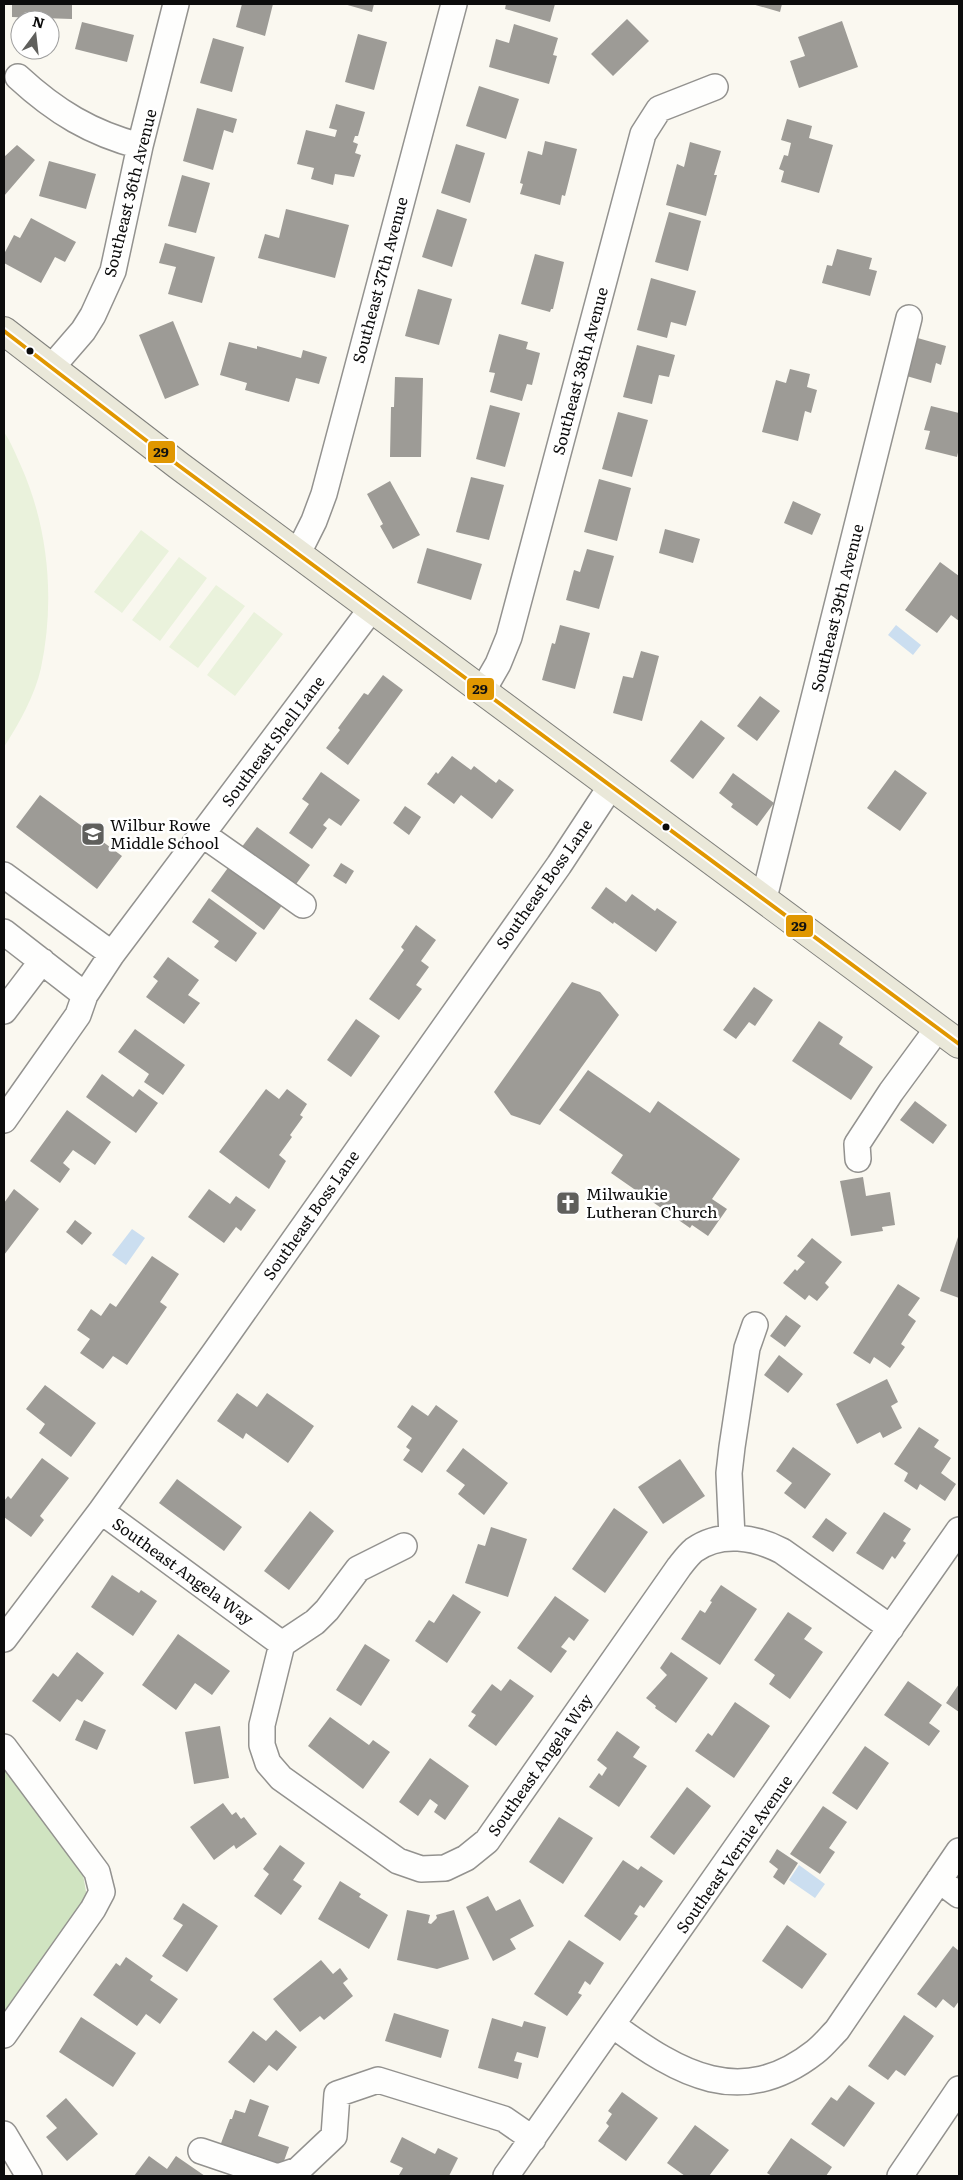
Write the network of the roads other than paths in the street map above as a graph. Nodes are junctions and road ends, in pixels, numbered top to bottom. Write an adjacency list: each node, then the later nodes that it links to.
1 (176, 4): 5 (street, Southeast 36th Avenue)
2 (454, 4): 9 (street, Southeast 37th Avenue)
3 (18, 77): 5 (street)
4 (715, 87): 11 (street, Southeast 38th Avenue)
5 (140, 146): 8 (street, Southeast 36th Avenue)
6 (909, 318): 15 (street, Southeast 39th Avenue)
7 (4, 331): 8 (main road)
8 (51, 368): 9 (main road)
9 (298, 553): 10 (main road)
10 (372, 608): 11 (main road); 13 (street, Southeast Shell Lane)
11 (483, 690): 12 (main road)
12 (611, 786): 15 (main road); 26 (street, Southeast Boss Lane)
13 (202, 834): 16 (street); 18 (street, Southeast Shell Lane)
14 (4, 875): 18 (street)
15 (764, 898): 22 (main road)
16 (303, 905)
17 (5, 934): 19 (street)
18 (112, 954): 20 (street, Southeast Shell Lane)
19 (42, 961): 20 (street); 21 (street)
20 (85, 995): 23 (street, Southeast Shell Lane)
21 (4, 1011)
22 (949, 1036): 24 (street)
23 (4, 1120)
24 (858, 1159)
25 (755, 1325): 28 (street)
26 (101, 1511): 31 (street, Southeast Boss Lane); 32 (street, Southeast Angela Way)
27 (959, 1530): 30 (street, Southeast Vernie Avenue)
28 (732, 1537): 30 (street, Southeast Angela Way); 32 (street, Southeast Angela Way)
29 (404, 1546): 32 (street)
30 (891, 1628): 37 (street, Southeast Vernie Avenue)
31 (4, 1639)
32 (282, 1644)
33 (4, 1746): 38 (street)
34 (959, 1851): 35 (street)
35 (939, 1880): 36 (street); 37 (street)
36 (959, 1894)
37 (614, 2026): 41 (street, Southeast Vernie Avenue)
38 (4, 2035)
39 (959, 2089): 47 (street)
40 (4, 2134): 43 (street)
41 (533, 2139): 45 (street); 46 (street, Southeast Vernie Avenue)
42 (201, 2151): 44 (street)
43 (28, 2176)
44 (275, 2176)
45 (280, 2176)
46 (506, 2176)
47 (900, 2176)

